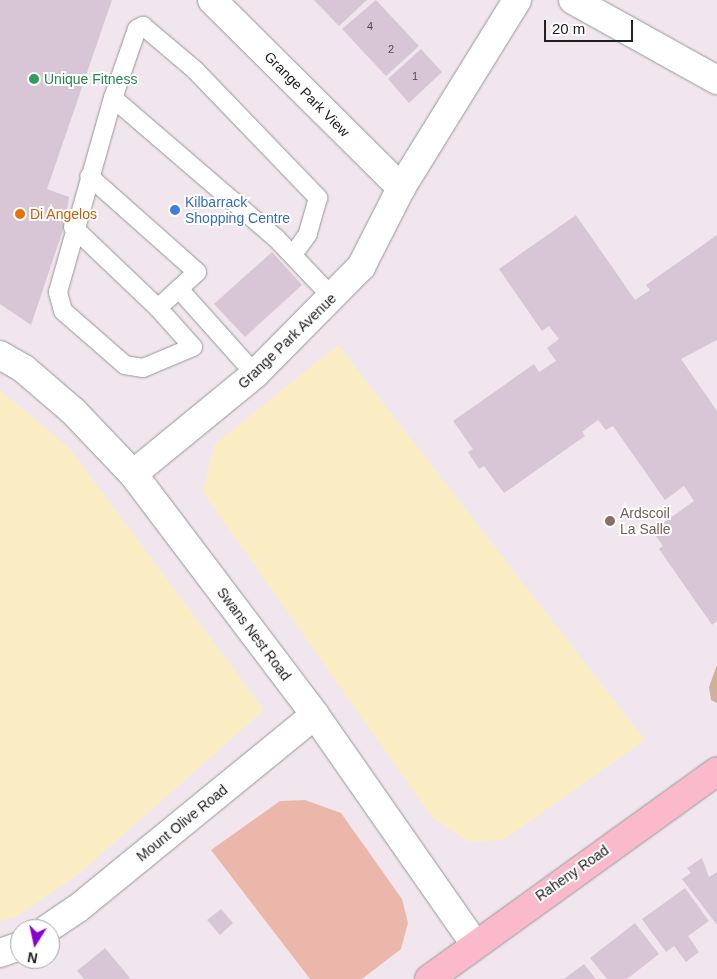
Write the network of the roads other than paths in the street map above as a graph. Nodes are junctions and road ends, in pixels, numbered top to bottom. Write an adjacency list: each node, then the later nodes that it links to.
1 (212, 0): 7 (street, Grange Park View)
2 (518, 0): 7 (street, Grange Park Avenue)
3 (573, 0): 4 (street)
4 (717, 80)
5 (114, 98): 6 (lane); 9 (lane); 9 (lane)
6 (89, 176): 8 (lane); 10 (lane)
7 (401, 188): 11 (street, Grange Park Avenue)
8 (73, 227): 12 (lane); 12 (lane)
9 (293, 255): 11 (lane)
10 (180, 289): 12 (lane); 14 (lane)
11 (333, 298): 14 (street, Grange Park Avenue)
12 (158, 308)
13 (0, 355): 15 (street, Swans Nest Road)
14 (255, 374): 15 (street, Grange Park Avenue)
15 (133, 474): 16 (street, Swans Nest Road)
16 (315, 714): 18 (street, Mount Olive Road); 19 (street, Swans Nest Road)
17 (714, 780): 19 (main road, Raheny Road)
18 (60, 920)
19 (474, 943): 20 (main road, Raheny Road)
20 (430, 979)

